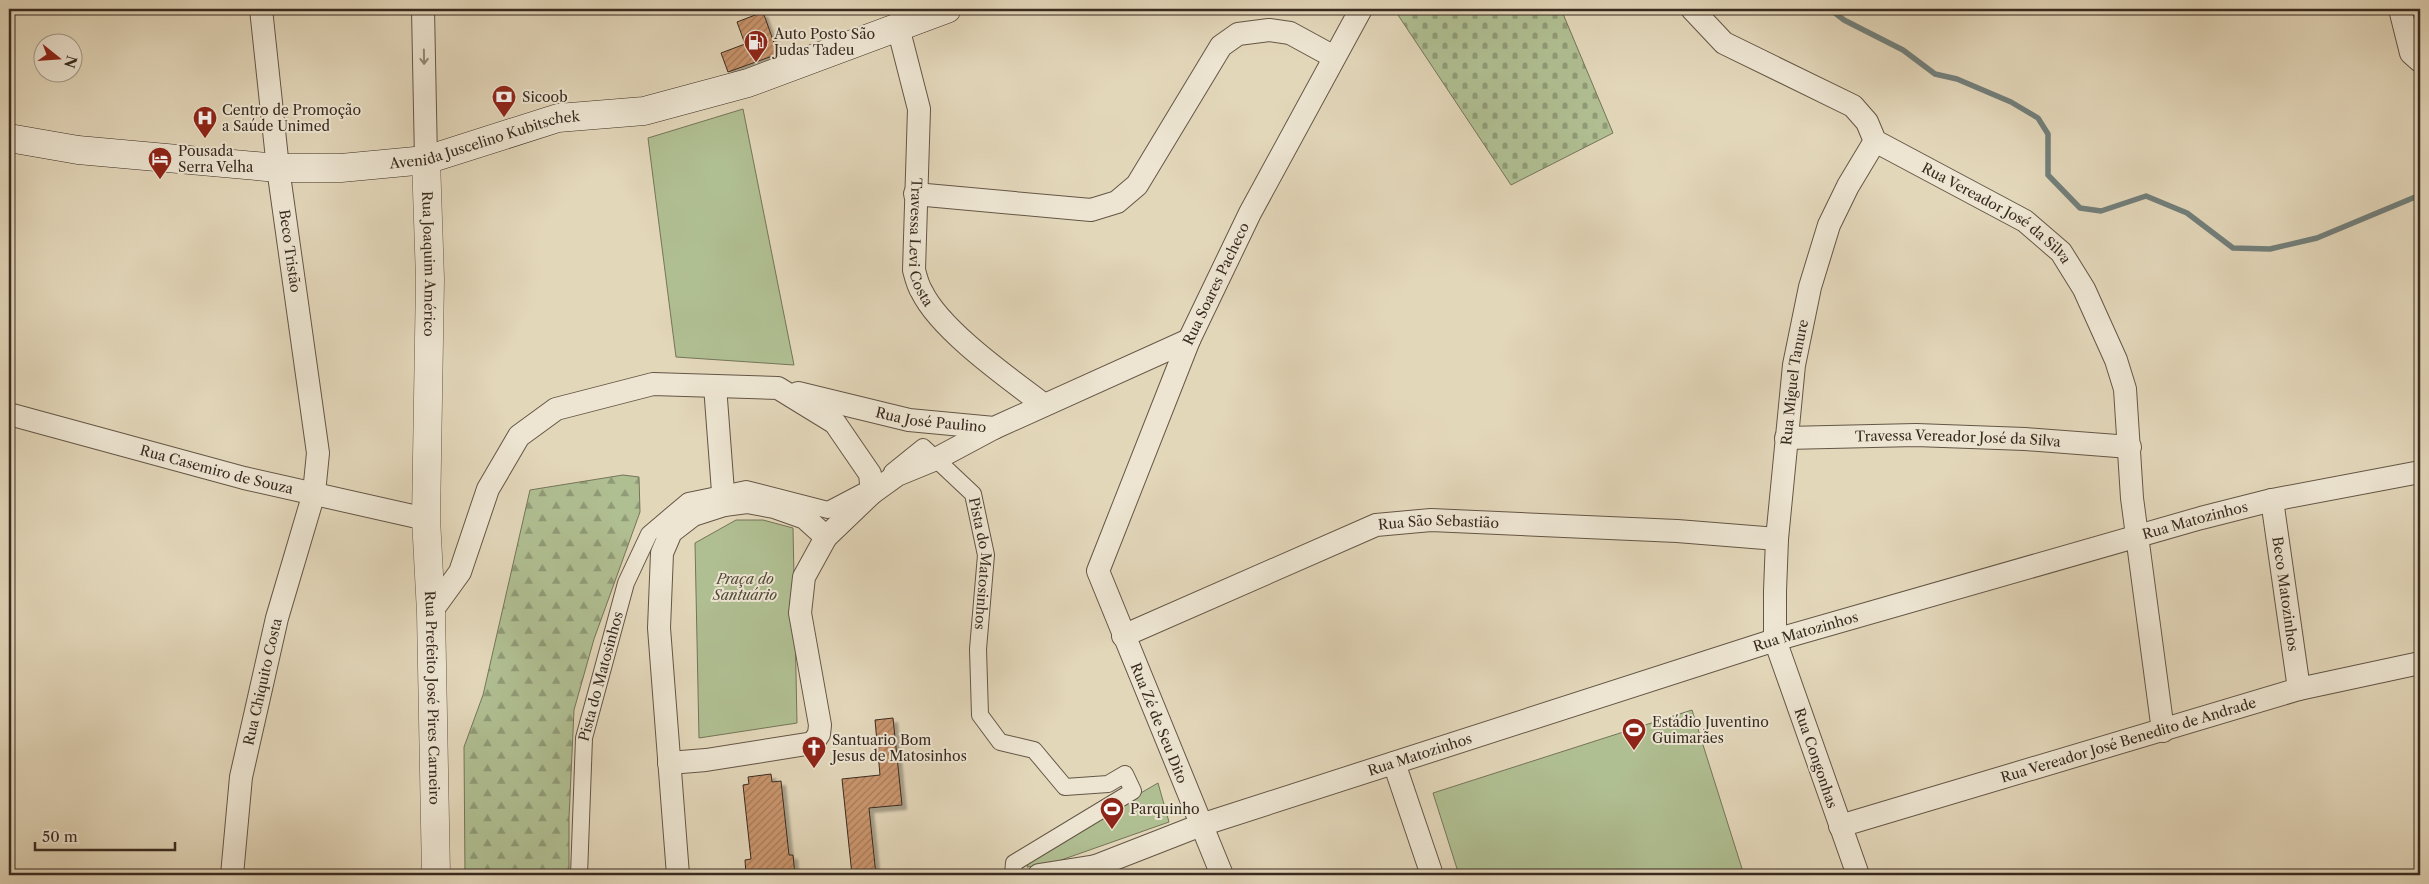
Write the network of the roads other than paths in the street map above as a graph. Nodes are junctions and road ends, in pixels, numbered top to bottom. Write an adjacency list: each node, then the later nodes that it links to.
1 (261, 9): 13 (street, Beco Tristão)
2 (422, 9): 12 (street, Rua Joaquim Américo, one-way to 12)
3 (947, 9): 7 (main road, Avenida Juscelino Kubitschek)
4 (1361, 9): 8 (street, Rua Soares Pacheco)
5 (1692, 9): 11 (street)
6 (2400, 9): 9 (street)
7 (898, 27): 12 (main road, Avenida Juscelino Kubitschek); 14 (street, Travessa Levi Costa)
8 (1334, 57): 14 (street); 15 (street, Rua Soares Pacheco)
9 (2420, 61)
10 (9, 138): 13 (main road, Avenida Juscelino Kubitschek)
11 (1876, 141): 21 (street, Rua Miguel Tanure); 22 (street, Rua Vereador José da Silva)
12 (426, 160): 13 (main road, Avenida Juscelino Kubitschek); 29 (main road, Rua Joaquim Américo)
13 (278, 168): 26 (street, Beco Tristão)
14 (915, 194): 18 (street, Travessa Levi Costa)
15 (1190, 340): 18 (street, Rua José Paulino); 33 (street, Rua Soares Pacheco)
16 (715, 386): 17 (street); 27 (street); 34 (street)
17 (778, 388): 20 (street, Rua José Paulino); 25 (street)
18 (1044, 405): 20 (street, Rua José Paulino)
19 (9, 414): 26 (street, Rua Casemiro de Souza)
20 (994, 428): 23 (street)
21 (1786, 438): 22 (street, Travessa Vereador José da Silva); 32 (street, Rua Miguel Tanure)
22 (2130, 447): 30 (street, Rua Vereador José da Silva)
23 (936, 459): 25 (street); 49 (street, Pista do Matosinhos)
24 (2420, 472): 28 (street, Rua Matozinhos)
25 (872, 490): 27 (street, Pista do Matosinhos); 31 (street)
26 (314, 493): 29 (street, Rua Casemiro de Souza); 45 (street, Rua Chiquito Costa)
27 (724, 499): 31 (street); 40 (street); 47 (street, Pista do Matosinhos)
28 (2272, 500): 30 (street, Rua Matozinhos); 38 (street, Beco Matozinhos)
29 (426, 519): 34 (main road, Rua Prefeito José Pires Carneiro)
30 (2137, 535): 36 (street, Rua Matozinhos); 39 (street, Rua Vereador José da Silva)
31 (826, 537): 40 (street)
32 (1777, 539): 35 (street, Rua São Sebastião); 36 (street, Rua Miguel Tanure)
33 (1098, 571): 35 (street, Rua Zé de Seu Dito)
34 (431, 612): 46 (main road, Rua Prefeito José Pires Carneiro)
35 (1123, 636): 42 (street, Rua Zé de Seu Dito)
36 (1775, 640): 41 (street, Rua Matozinhos); 43 (street, Rua Congonhas)
37 (2420, 663): 38 (street, Rua Vereador José Benedito de Andrade)
38 (2299, 689): 39 (street, Rua Vereador José Benedito de Andrade)
39 (2163, 731): 43 (street, Rua Vereador José Benedito de Andrade)
40 (669, 763): 48 (street)
41 (1394, 763): 42 (street, Rua Matozinhos); 52 (street)
42 (1201, 825): 44 (street, Rua Matozinhos); 51 (street, Rua Zé de Seu Dito)
43 (1840, 826): 53 (street, Rua Congonhas)
44 (1091, 871): 50 (street)
45 (232, 875)
46 (436, 875)
47 (580, 875)
48 (678, 875)
49 (1012, 875)
50 (1039, 875)
51 (1222, 875)
52 (1432, 875)
53 (1858, 875)

